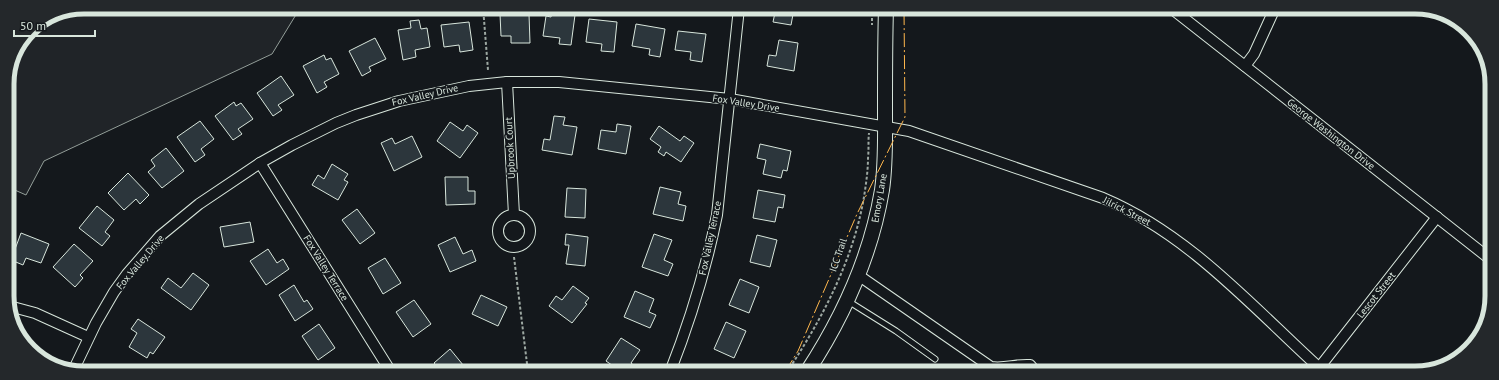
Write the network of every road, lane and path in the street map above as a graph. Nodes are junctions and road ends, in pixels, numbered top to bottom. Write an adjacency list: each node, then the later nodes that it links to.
1 (483, 14): 7 (path)
2 (738, 14): 9 (street, Fox Valley Terrace)
3 (886, 14): 10 (street, Emory Lane)
4 (1179, 14): 6 (street, George Washington Drive)
5 (1272, 14): 6 (street)
6 (1245, 66): 14 (street, George Washington Drive)
7 (488, 70)
8 (507, 82): 9 (street, Fox Valley Drive); 12 (street, Fox Valley Drive); 13 (street, Upbrook Court)
9 (730, 99): 10 (street, Fox Valley Drive); 25 (street, Fox Valley Terrace)
10 (885, 128): 17 (street, Emory Lane); 31 (street, Jilrick Street)
11 (869, 132): 26 (path, ICC Trail)
12 (260, 163): 20 (street, Fox Valley Drive); 23 (street, Fox Valley Terrace)
13 (514, 215)
14 (1437, 217): 15 (street, George Washington Drive); 32 (street, Lescot Street)
15 (1485, 254)
16 (514, 257): 24 (path)
17 (858, 275): 18 (street, Emory Lane); 28 (street)
18 (847, 301): 21 (lane); 27 (street, Emory Lane)
19 (15, 308): 20 (street)
20 (88, 337): 22 (street, Fox Valley Drive)
21 (935, 359)
22 (76, 366)
23 (387, 366)
24 (527, 366)
25 (672, 366)
26 (791, 366)
27 (811, 366)
28 (990, 366)
29 (1014, 366): 30 (street)
30 (1031, 366)
31 (1315, 366)
32 (1324, 366)

